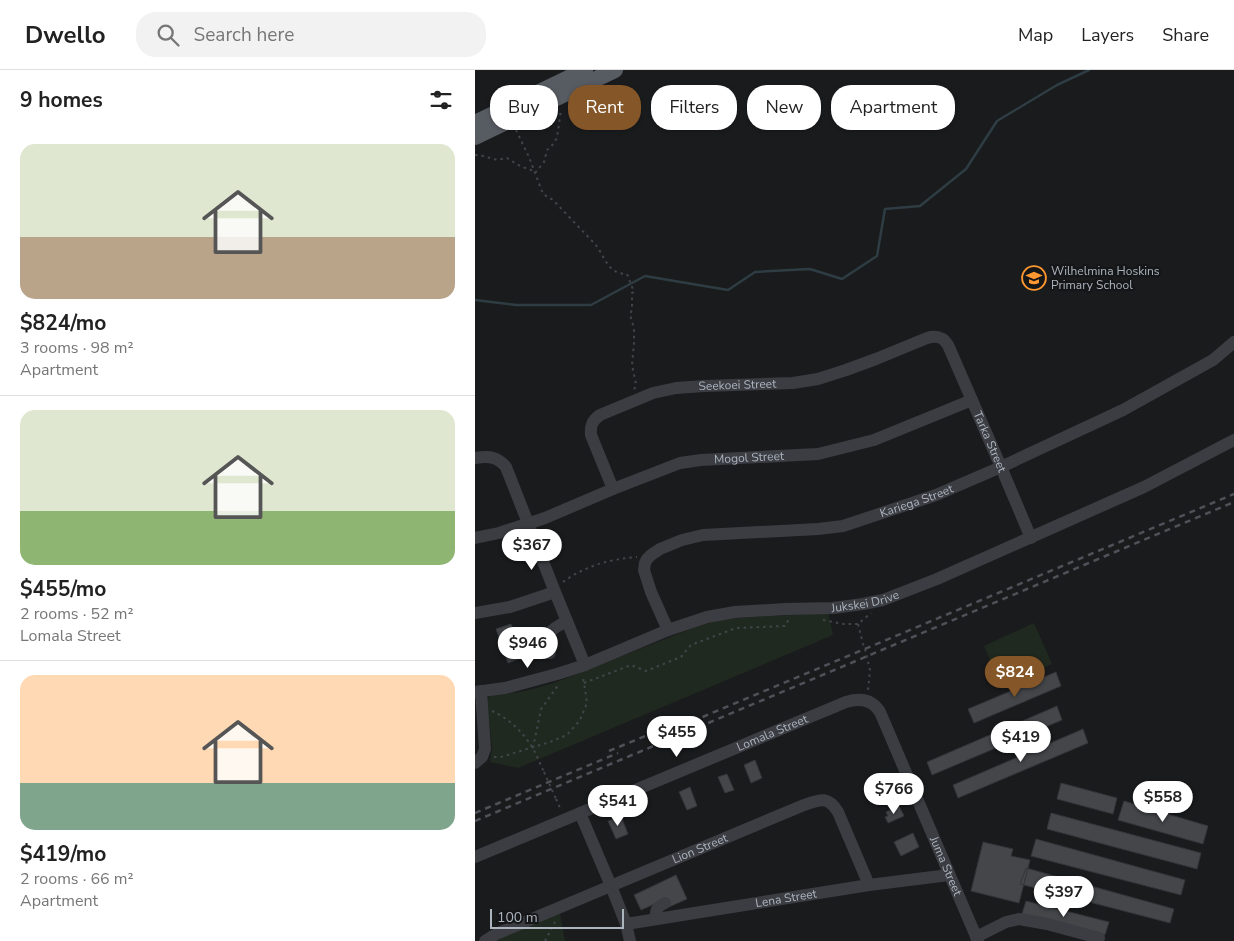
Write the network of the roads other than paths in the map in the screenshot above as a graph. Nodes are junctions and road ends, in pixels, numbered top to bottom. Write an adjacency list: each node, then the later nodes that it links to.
1 (585, 70): 3 (main road)
2 (615, 70): 4 (main road)
3 (475, 123)
4 (475, 137)
5 (1234, 342): 10 (street, Kariega Street)
6 (948, 346): 7 (street, Tarka Street); 11 (street, Seekoei Street)
7 (972, 400): 10 (street, Tarka Street); 11 (street, Mogol Street)
8 (1234, 440): 14 (street, Jukskei Drive)
9 (475, 458): 12 (street)
10 (1001, 466): 14 (street, Tarka Street); 18 (street, Kariega Street)
11 (613, 489): 12 (street, Mogol Street)
12 (528, 524): 13 (street, Mogol Street); 15 (street)
13 (475, 538)
14 (1031, 538): 18 (street, Jukskei Drive)
15 (555, 592): 16 (street); 17 (street)
16 (475, 613)
17 (567, 621): 19 (street); 20 (street)
18 (668, 630): 20 (street, Jukskei Drive)
19 (550, 653)
20 (577, 667): 21 (street, Jukskei Drive)
21 (478, 692): 23 (street)
22 (864, 700): 24 (street, Lomala Street); 26 (street, Juma Street)
23 (478, 760)
24 (580, 813): 25 (street, Lomala Street); 28 (street)
25 (475, 858)
26 (949, 875): 27 (street, Lena Street); 33 (street, Juma Street)
27 (869, 885): 28 (street, Lion Street); 30 (street, Lena Street)
28 (611, 886): 31 (street); 34 (street, Lion Street)
29 (665, 903): 30 (street)
30 (656, 919): 31 (street, Lena Street)
31 (626, 924): 35 (street)
32 (1099, 938): 33 (street)
33 (977, 939)
34 (485, 941)
35 (630, 941)

